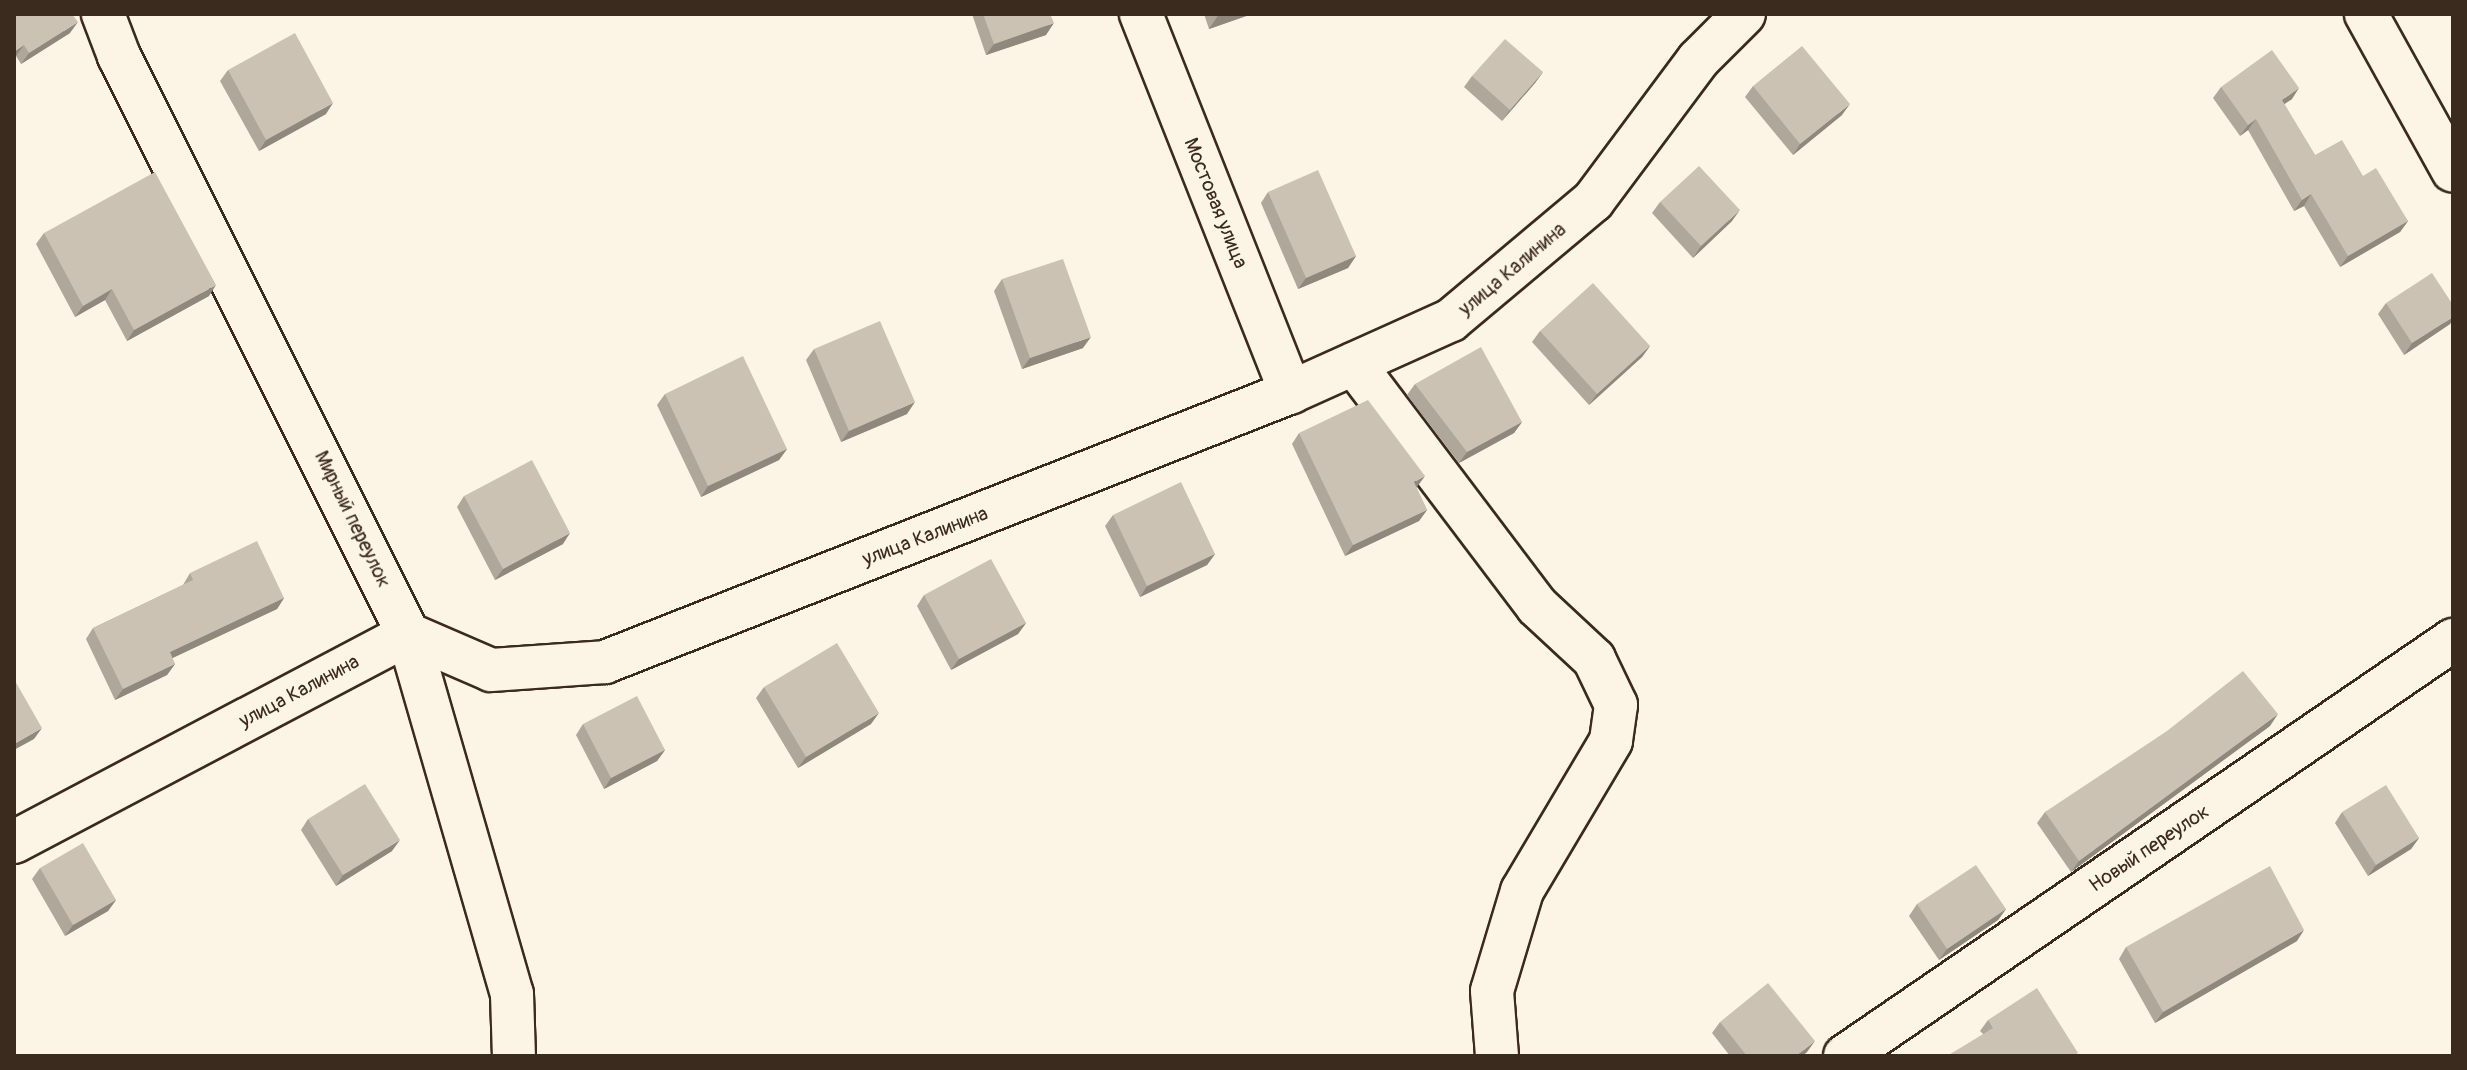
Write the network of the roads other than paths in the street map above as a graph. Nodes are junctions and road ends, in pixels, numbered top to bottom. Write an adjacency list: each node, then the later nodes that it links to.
1 (103, 14): 8 (street, Мирный переулок)
2 (1141, 14): 7 (street, Мостовая улица)
3 (1744, 14): 6 (street, улица Калинина)
4 (2366, 14): 5 (street)
5 (2453, 171)
6 (1354, 364): 7 (street, улица Калинина); 12 (street)
7 (1291, 392): 8 (street, улица Калинина)
8 (408, 634): 10 (street, улица Калинина); 11 (street, Мирный переулок)
9 (2453, 640): 13 (street, Новый переулок)
10 (14, 842)
11 (514, 1056)
12 (1497, 1056)
13 (1845, 1056)

